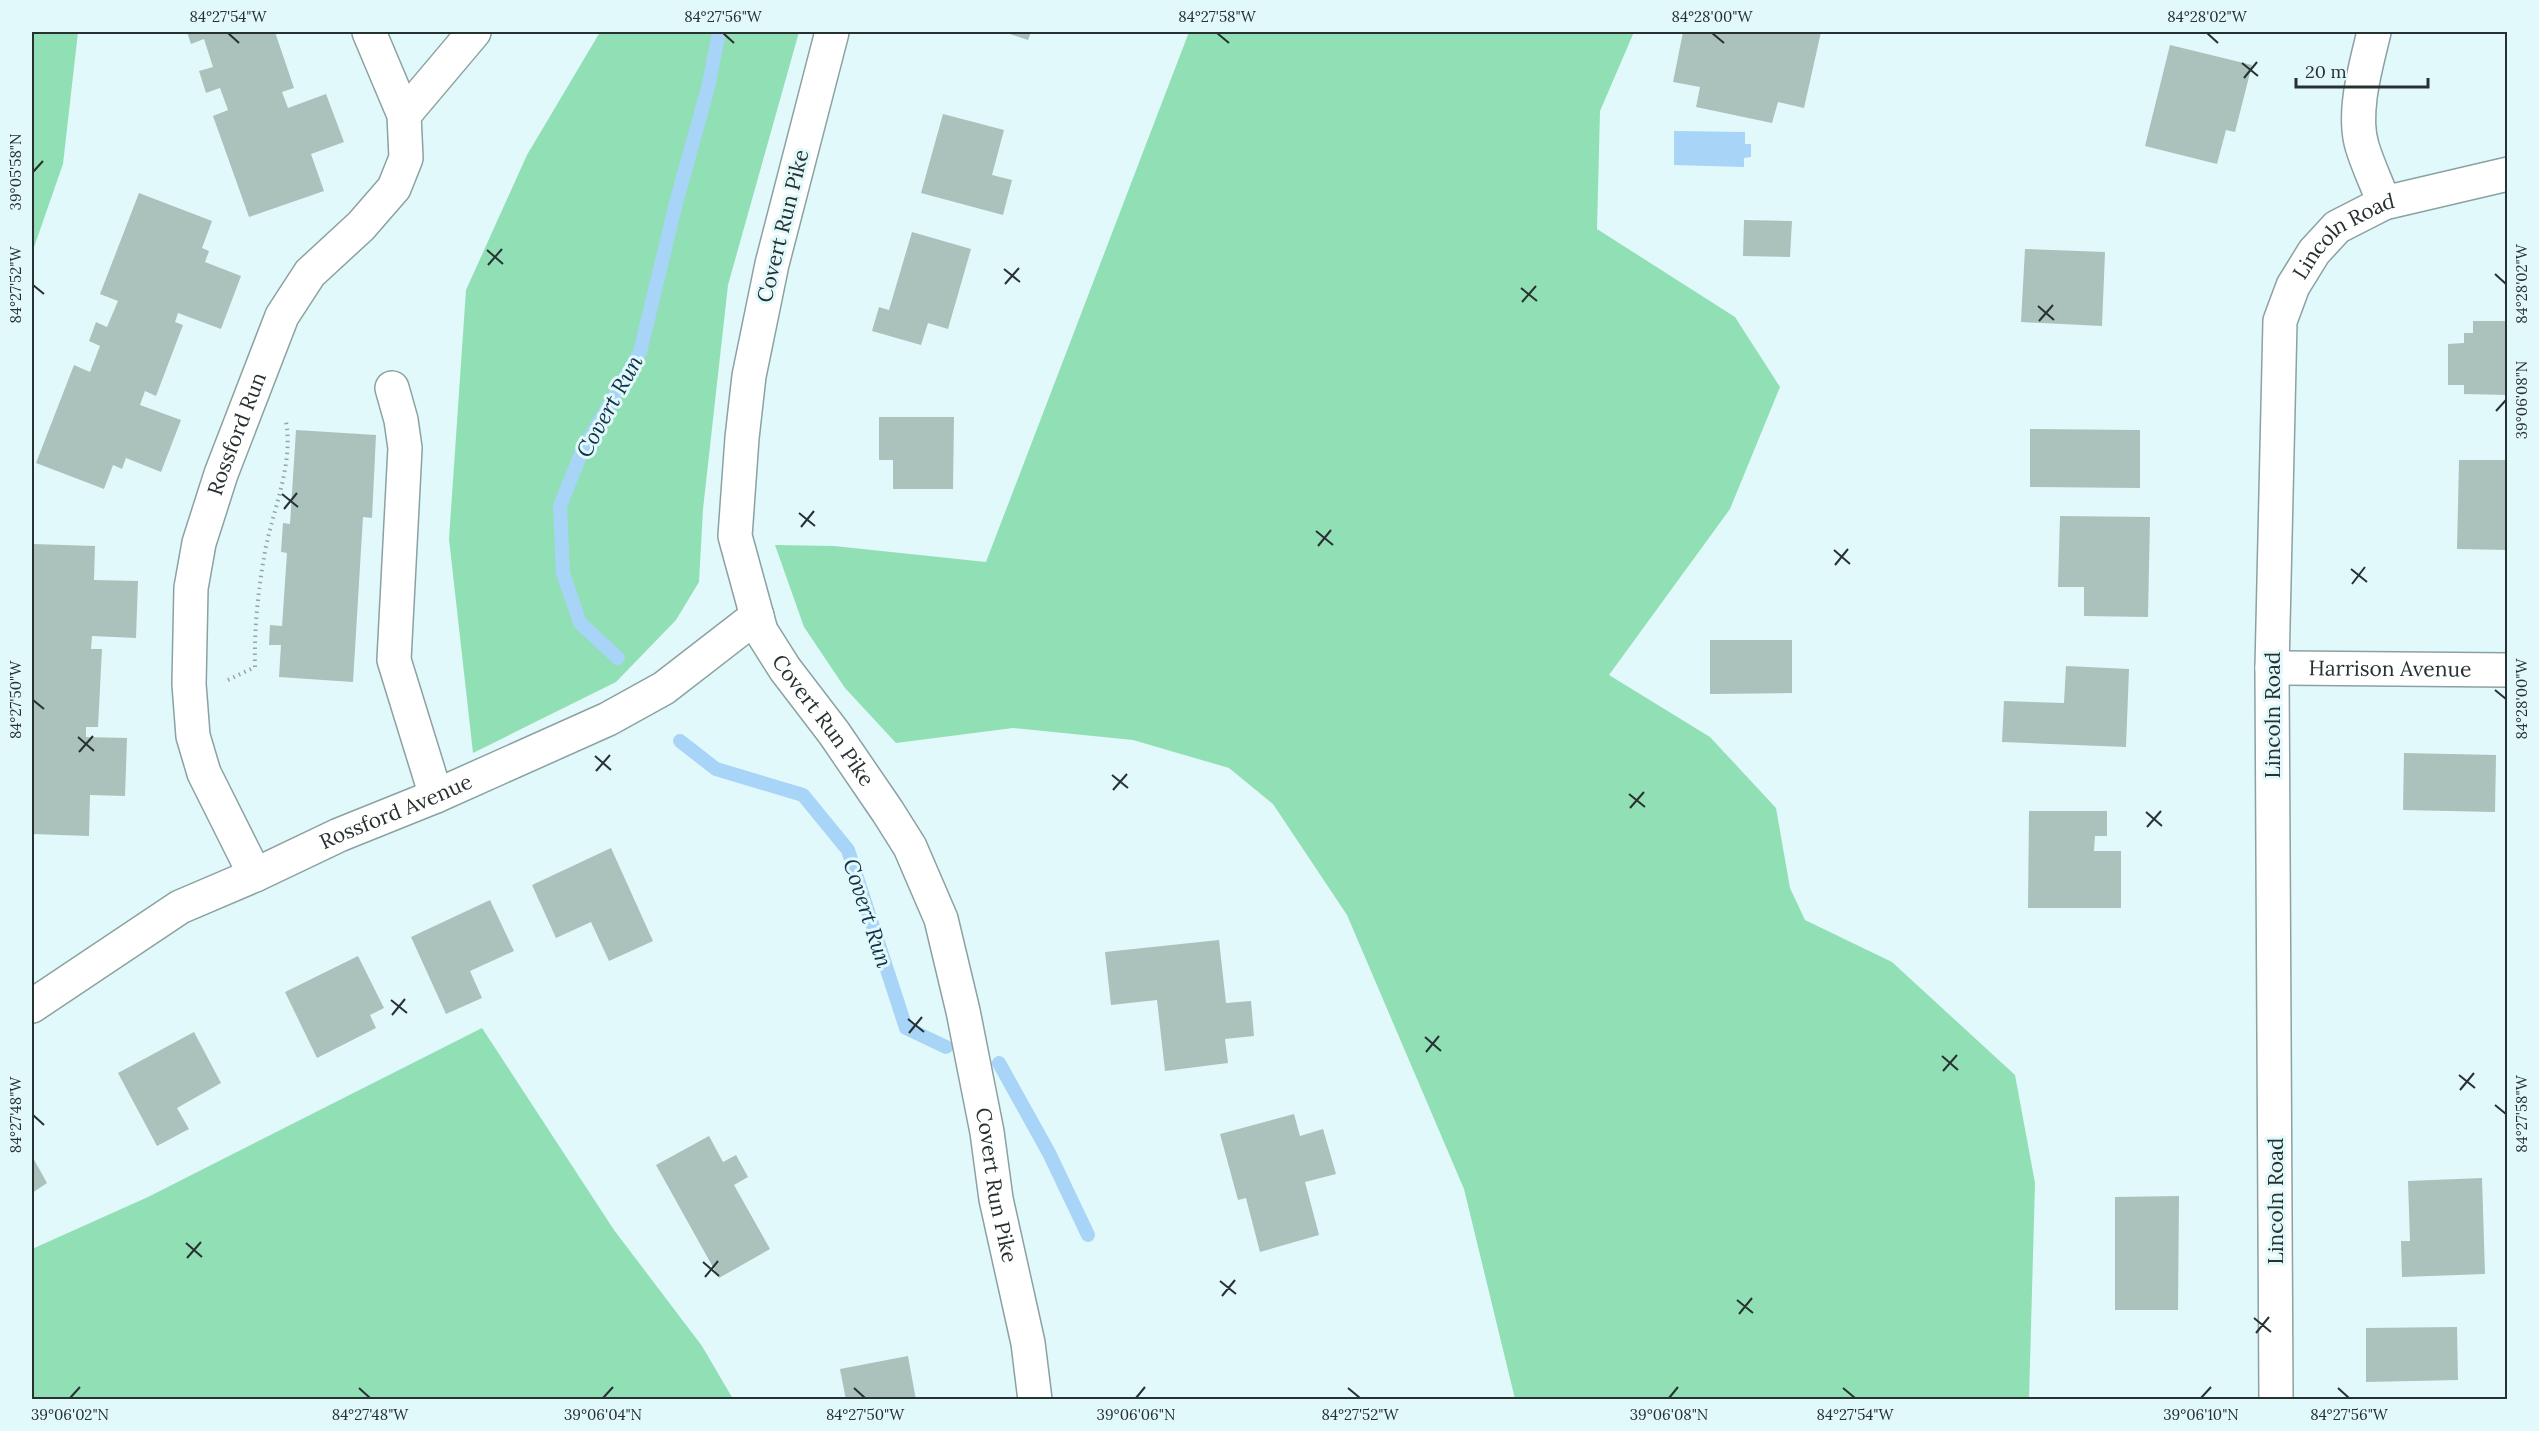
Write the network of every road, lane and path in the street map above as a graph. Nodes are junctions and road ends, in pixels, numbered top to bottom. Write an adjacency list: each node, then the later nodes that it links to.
1 (369, 32): 5 (street, Rossford Run)
2 (474, 32): 5 (street)
3 (832, 32): 10 (street, Covert Run Pike)
4 (2374, 32): 7 (street)
5 (404, 115): 8 (street, Rossford Run)
6 (2508, 174): 7 (street, Lincoln Road)
7 (2384, 203): 11 (street, Lincoln Road)
8 (254, 387): 13 (street, Rossford Run); 13 (path)
9 (392, 388): 14 (street)
10 (757, 616): 14 (street, Rossford Avenue); 17 (street, Covert Run Pike)
11 (2272, 668): 12 (street, Harrison Avenue); 18 (street, Lincoln Road)
12 (2508, 670)
13 (190, 697): 15 (street, Rossford Run)
14 (436, 796): 15 (street, Rossford Avenue)
15 (255, 875): 16 (street, Rossford Avenue)
16 (32, 1006)
17 (1035, 1400)
18 (2276, 1400)

